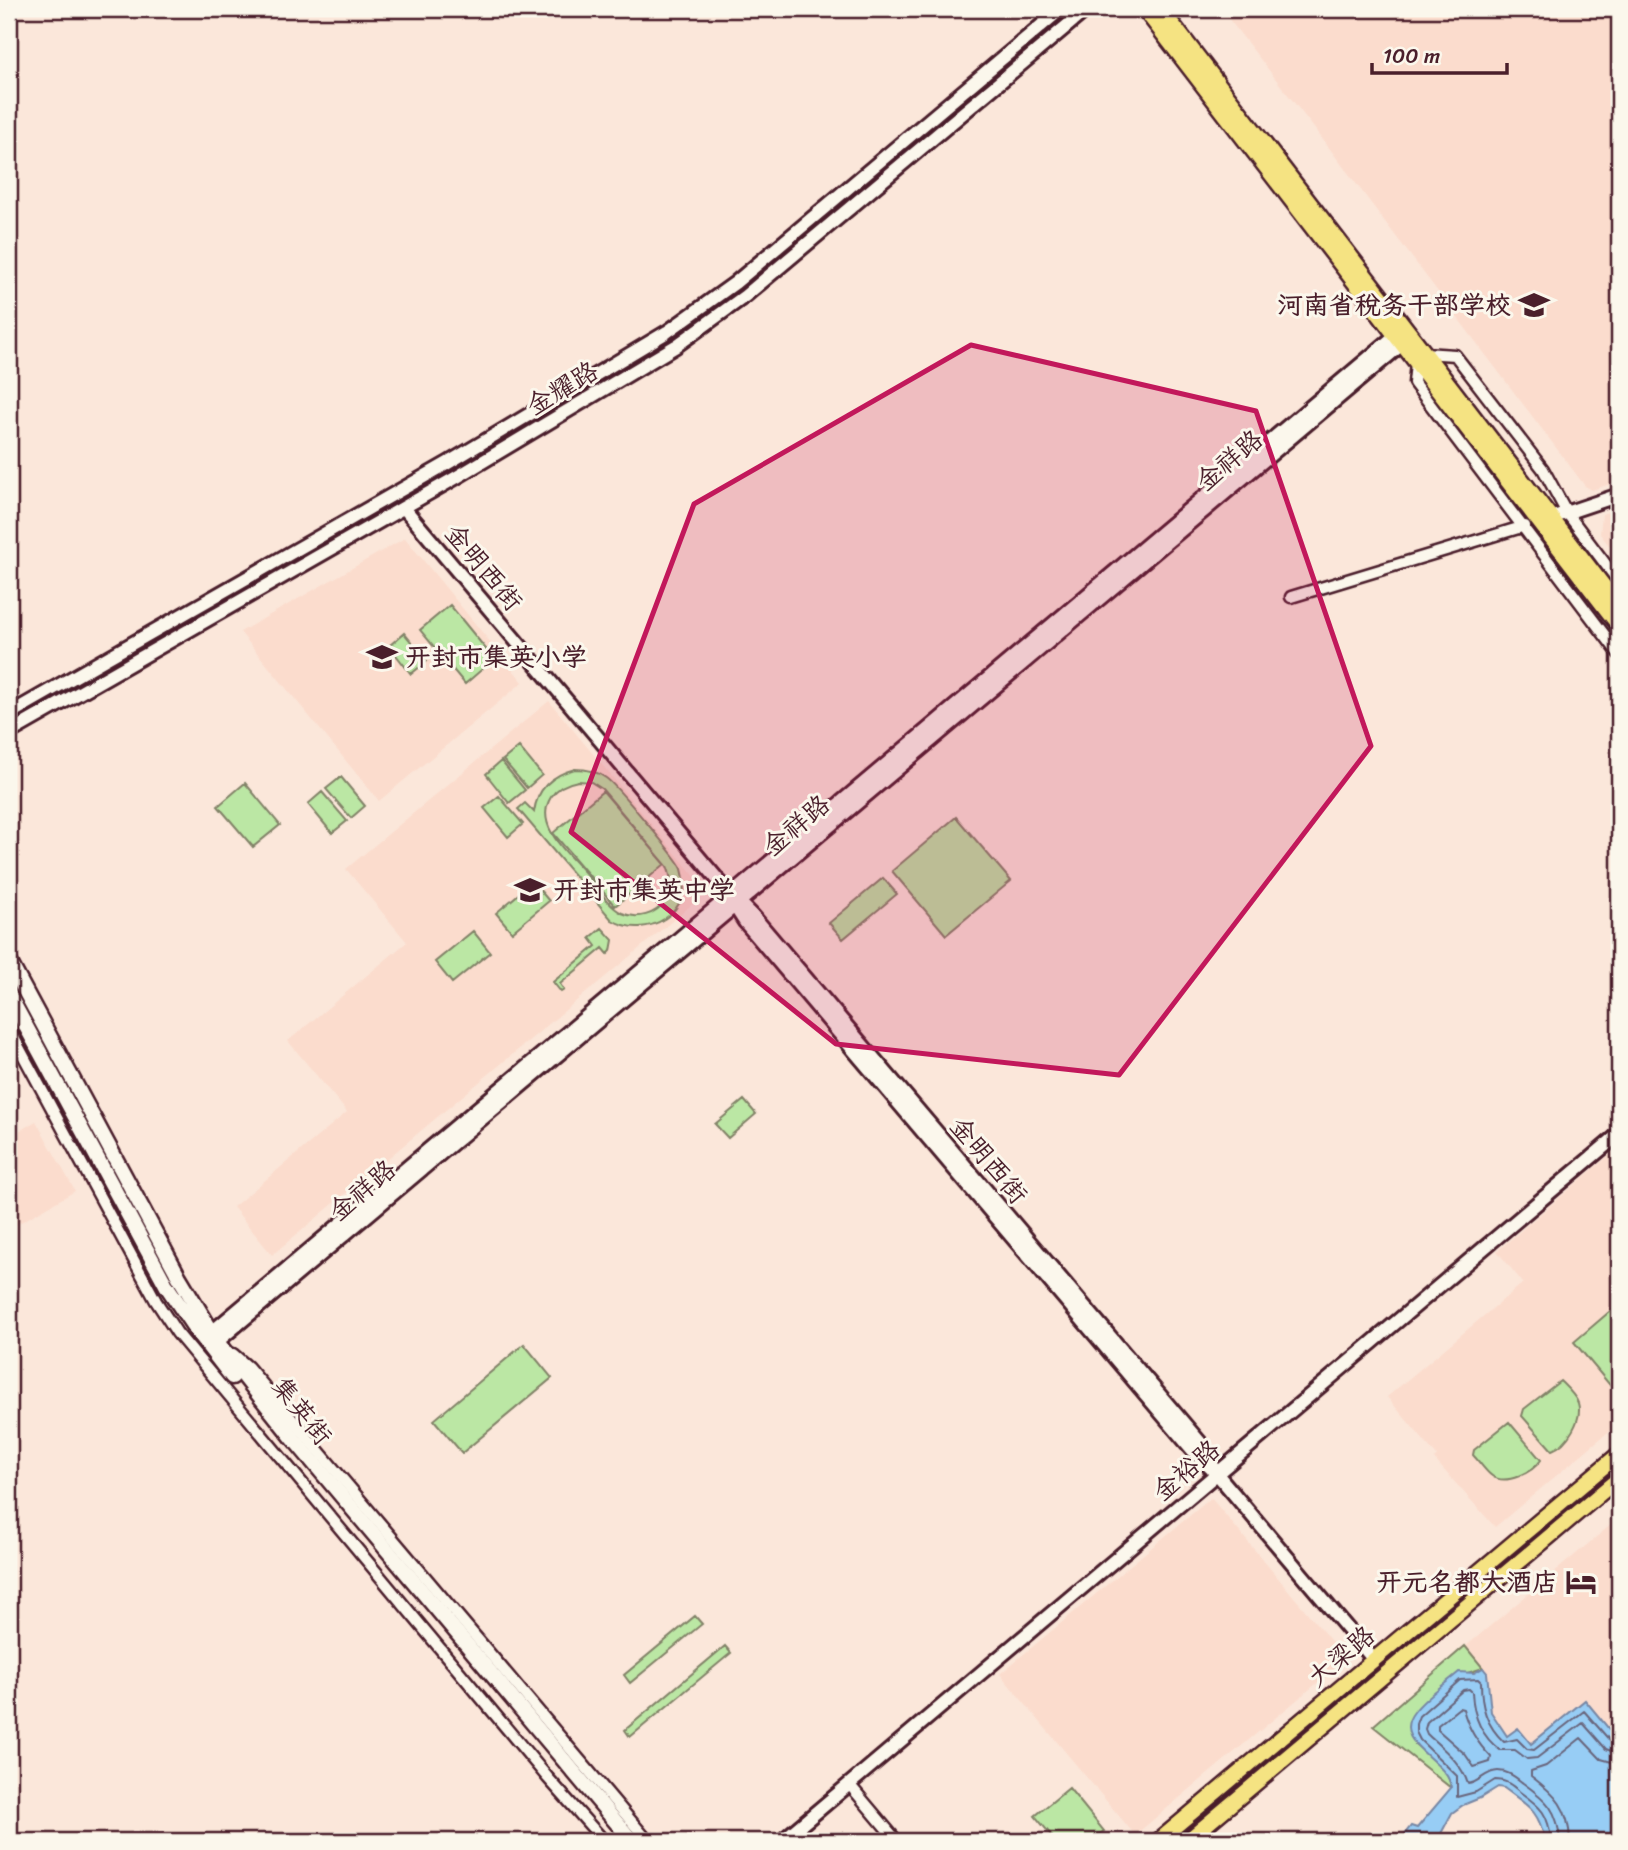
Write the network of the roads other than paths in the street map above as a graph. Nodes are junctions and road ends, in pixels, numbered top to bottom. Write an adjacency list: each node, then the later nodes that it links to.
1 (1061, 9): 17 (street, 金耀路)
2 (1087, 9): 8 (street, 金耀路)
3 (1144, 9): 5 (main road)
4 (1161, 9): 5 (main road)
5 (1403, 336): 6 (main road); 19 (street, 金祥路)
6 (1420, 358): 9 (street); 10 (main road); 11 (street)
7 (1619, 495): 9 (street)
8 (404, 508): 18 (street, 金耀路); 19 (street, 金明西街)
9 (1567, 513): 10 (street); 12 (street)
10 (1547, 519): 11 (street); 14 (main road); 15 (main road)
11 (1522, 526): 13 (street); 16 (street)
12 (1619, 582)
13 (1291, 597)
14 (1619, 606)
15 (1619, 626)
16 (1619, 654)
17 (9, 714)
18 (9, 733)
19 (734, 900): 24 (street, 金祥路); 26 (street, 金明西街)
20 (9, 961): 24 (main road, 集英街)
21 (9, 995): 24 (main road, 集英街)
22 (9, 1029): 30 (street)
23 (1619, 1134): 26 (street, 金裕路)
24 (211, 1340): 31 (main road, 集英街); 32 (main road, 集英街); 33 (street)
25 (1619, 1454): 28 (main road, 大梁路)
26 (1217, 1474): 28 (street, 金明西街); 29 (street, 金裕路)
27 (1619, 1478): 37 (main road, 大梁路)
28 (1374, 1660): 36 (main road, 大梁路)
29 (849, 1784): 34 (street, 金裕路); 35 (street)
30 (604, 1841)
31 (620, 1841)
32 (632, 1841)
33 (648, 1841)
34 (782, 1841)
35 (897, 1841)
36 (1158, 1841)
37 (1187, 1841)

